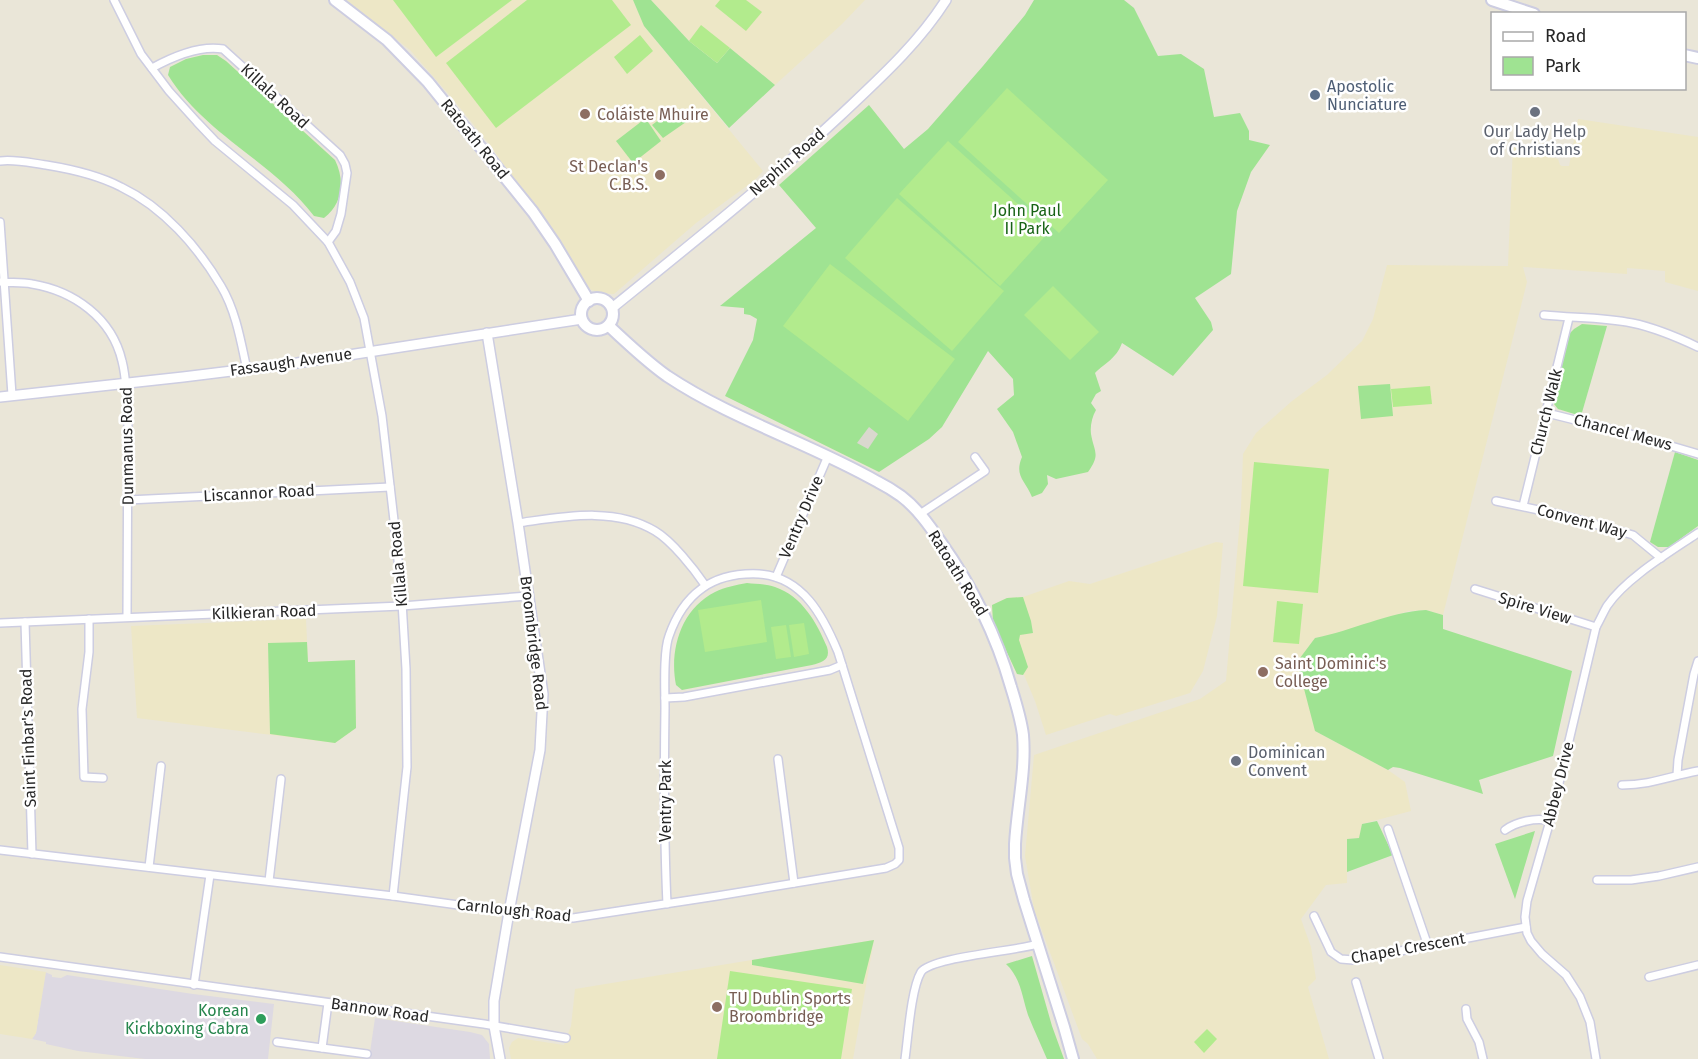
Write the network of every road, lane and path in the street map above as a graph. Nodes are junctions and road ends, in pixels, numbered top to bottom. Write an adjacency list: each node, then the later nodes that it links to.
1 (114, 0): 6 (street, Killala Road)
2 (335, 0): 11 (main road, Ratoath Road)
3 (945, 0): 12 (street, Nephin Road)
4 (1492, 0): 5 (main road)
5 (1528, 12)
6 (152, 68): 9 (street, Killala Road); 9 (street, Killala Road)
7 (0, 161): 20 (street)
8 (0, 222): 10 (street)
9 (328, 242): 19 (street, Killala Road)
10 (2, 282): 21 (street, Dunmanus Road); 22 (street)
11 (589, 301): 12 (main road); 15 (main road)
12 (612, 308): 16 (main road)
13 (1544, 315): 14 (street)
14 (1569, 318): 18 (street); 24 (street, Church Walk)
15 (582, 319): 16 (main road); 17 (street, Fassaugh Avenue)
16 (609, 326): 26 (main road, Ratoath Road)
17 (487, 333): 19 (street, Fassaugh Avenue); 33 (street, Broombridge Road)
18 (1698, 348)
19 (371, 351): 20 (street, Fassaugh Avenue); 28 (street, Killala Road)
20 (247, 370): 21 (street, Fassaugh Avenue)
21 (126, 383): 22 (street, Fassaugh Avenue); 29 (street, Dunmanus Road)
22 (12, 395): 23 (street, Fassaugh Avenue)
23 (0, 397)
24 (1546, 413): 25 (street, Chancel Mews); 31 (street, Church Walk)
25 (1698, 454)
26 (828, 456): 32 (main road, Ratoath Road); 36 (street, Ventry Drive)
27 (975, 457): 32 (street)
28 (390, 487): 29 (street, Liscannor Road); 40 (street, Killala Road)
29 (128, 500): 41 (street, Dunmanus Road)
30 (1496, 501): 31 (street, Convent Way)
31 (1523, 506): 35 (street, Convent Way)
32 (920, 514): 73 (main road, Ratoath Road)
33 (518, 523): 37 (street); 39 (street, Broombridge Road)
34 (1698, 534): 35 (street, Abbey Drive)
35 (1661, 558): 45 (street, Abbey Drive)
36 (776, 577): 37 (street, Ventry Park); 47 (street, Ventry Park)
37 (705, 585): 48 (street, Ventry Park)
38 (1475, 589): 45 (street, Spire View)
39 (528, 596): 40 (street, Kilkieran Road); 70 (street, Broombridge Road)
40 (402, 606): 41 (street, Kilkieran Road); 68 (street, Killala Road)
41 (127, 617): 42 (street, Kilkieran Road)
42 (89, 619): 43 (street, Kilkieran Road); 53 (street)
43 (25, 622): 44 (street, Kilkieran Road); 60 (street, Saint Finbar's Road)
44 (0, 623)
45 (1596, 627): 56 (street, Abbey Drive)
46 (1698, 661): 52 (street)
47 (842, 665): 48 (street); 61 (street, Ventry Park)
48 (665, 698): 69 (street, Ventry Park)
49 (778, 759): 67 (street)
50 (161, 766): 62 (street)
51 (1698, 771): 52 (street)
52 (1677, 774): 55 (street)
53 (103, 778)
54 (281, 779): 66 (street)
55 (1622, 785)
56 (1550, 820): 58 (street); 72 (street, Abbey Drive)
57 (1388, 829): 74 (street)
58 (1505, 830)
59 (0, 850): 60 (street, Carnlough Road)
60 (32, 854): 62 (street, Carnlough Road)
61 (899, 860): 67 (street, Carnlough Road)
62 (149, 867): 64 (street, Carnlough Road)
63 (1698, 867): 65 (street)
64 (210, 875): 66 (street, Carnlough Road); 79 (street)
65 (1597, 880)
66 (268, 881): 68 (street, Carnlough Road)
67 (794, 883): 69 (street, Carnlough Road)
68 (393, 896): 70 (street, Carnlough Road)
69 (667, 904): 70 (street, Carnlough Road)
70 (509, 912): 82 (street, Broombridge Road)
71 (1314, 916): 74 (street, Chapel Crescent)
72 (1526, 927): 74 (street, Chapel Crescent); 92 (street)
73 (1038, 944): 88 (street); 89 (main road, Ratoath Road)
74 (1428, 946)
75 (0, 957): 79 (street, Bannow Road)
76 (1698, 965): 77 (street)
77 (1649, 977)
78 (1356, 982): 90 (street)
79 (194, 984): 80 (street, Bannow Road)
80 (328, 1003): 82 (street, Bannow Road); 85 (street)
81 (1466, 1009): 91 (street)
82 (494, 1026): 83 (street, Bannow Road); 87 (street, Broombridge Road)
83 (566, 1038)
84 (277, 1042): 85 (street)
85 (322, 1048): 86 (street)
86 (367, 1054)
87 (500, 1059)
88 (905, 1059)
89 (1073, 1059)
90 (1378, 1059)
91 (1483, 1059)
92 (1596, 1059)

